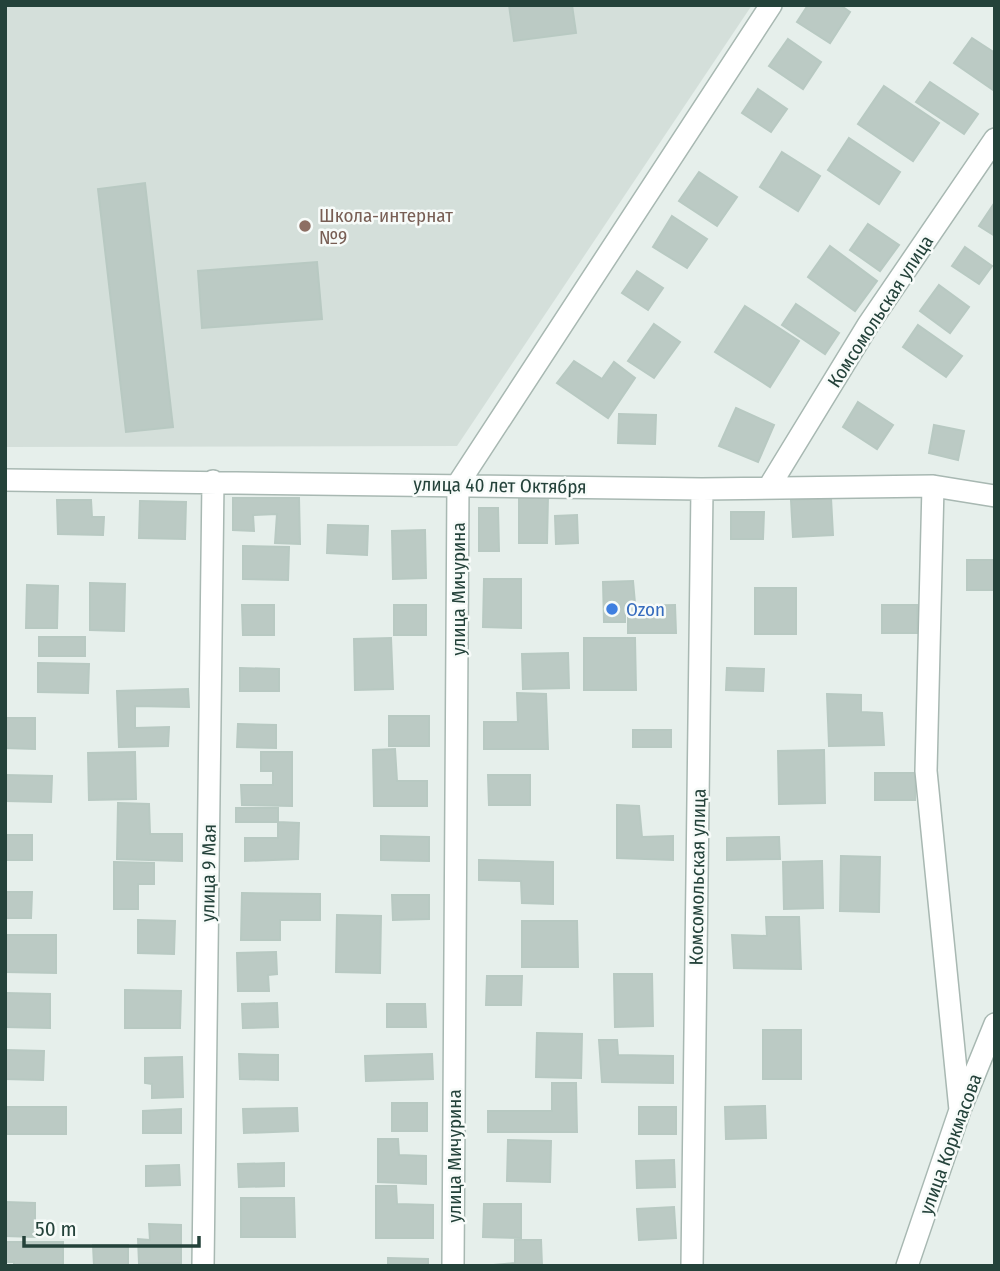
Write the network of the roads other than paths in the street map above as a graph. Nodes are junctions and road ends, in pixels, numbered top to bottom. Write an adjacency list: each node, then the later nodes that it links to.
1 (771, 5): 5 (street)
2 (995, 139): 7 (street, Комсомольская улица)
3 (5, 480): 4 (street, улица 40 лет Октября)
4 (213, 481): 5 (street, улица 40 лет Октября); 12 (street, улица 9 Мая)
5 (458, 484): 8 (street, улица 40 лет Октября); 13 (street, улица Мичурина)
6 (933, 486): 7 (street, улица 40 лет Октября); 9 (street, улица 40 лет Октября); 11 (street)
7 (769, 487): 8 (street, улица 40 лет Октября)
8 (702, 489): 14 (street, Комсомольская улица)
9 (995, 496)
10 (995, 1024): 11 (street, улица Коркмасова)
11 (960, 1110): 15 (street, улица Коркмасова)
12 (203, 1266)
13 (453, 1266)
14 (692, 1266)
15 (907, 1266)

